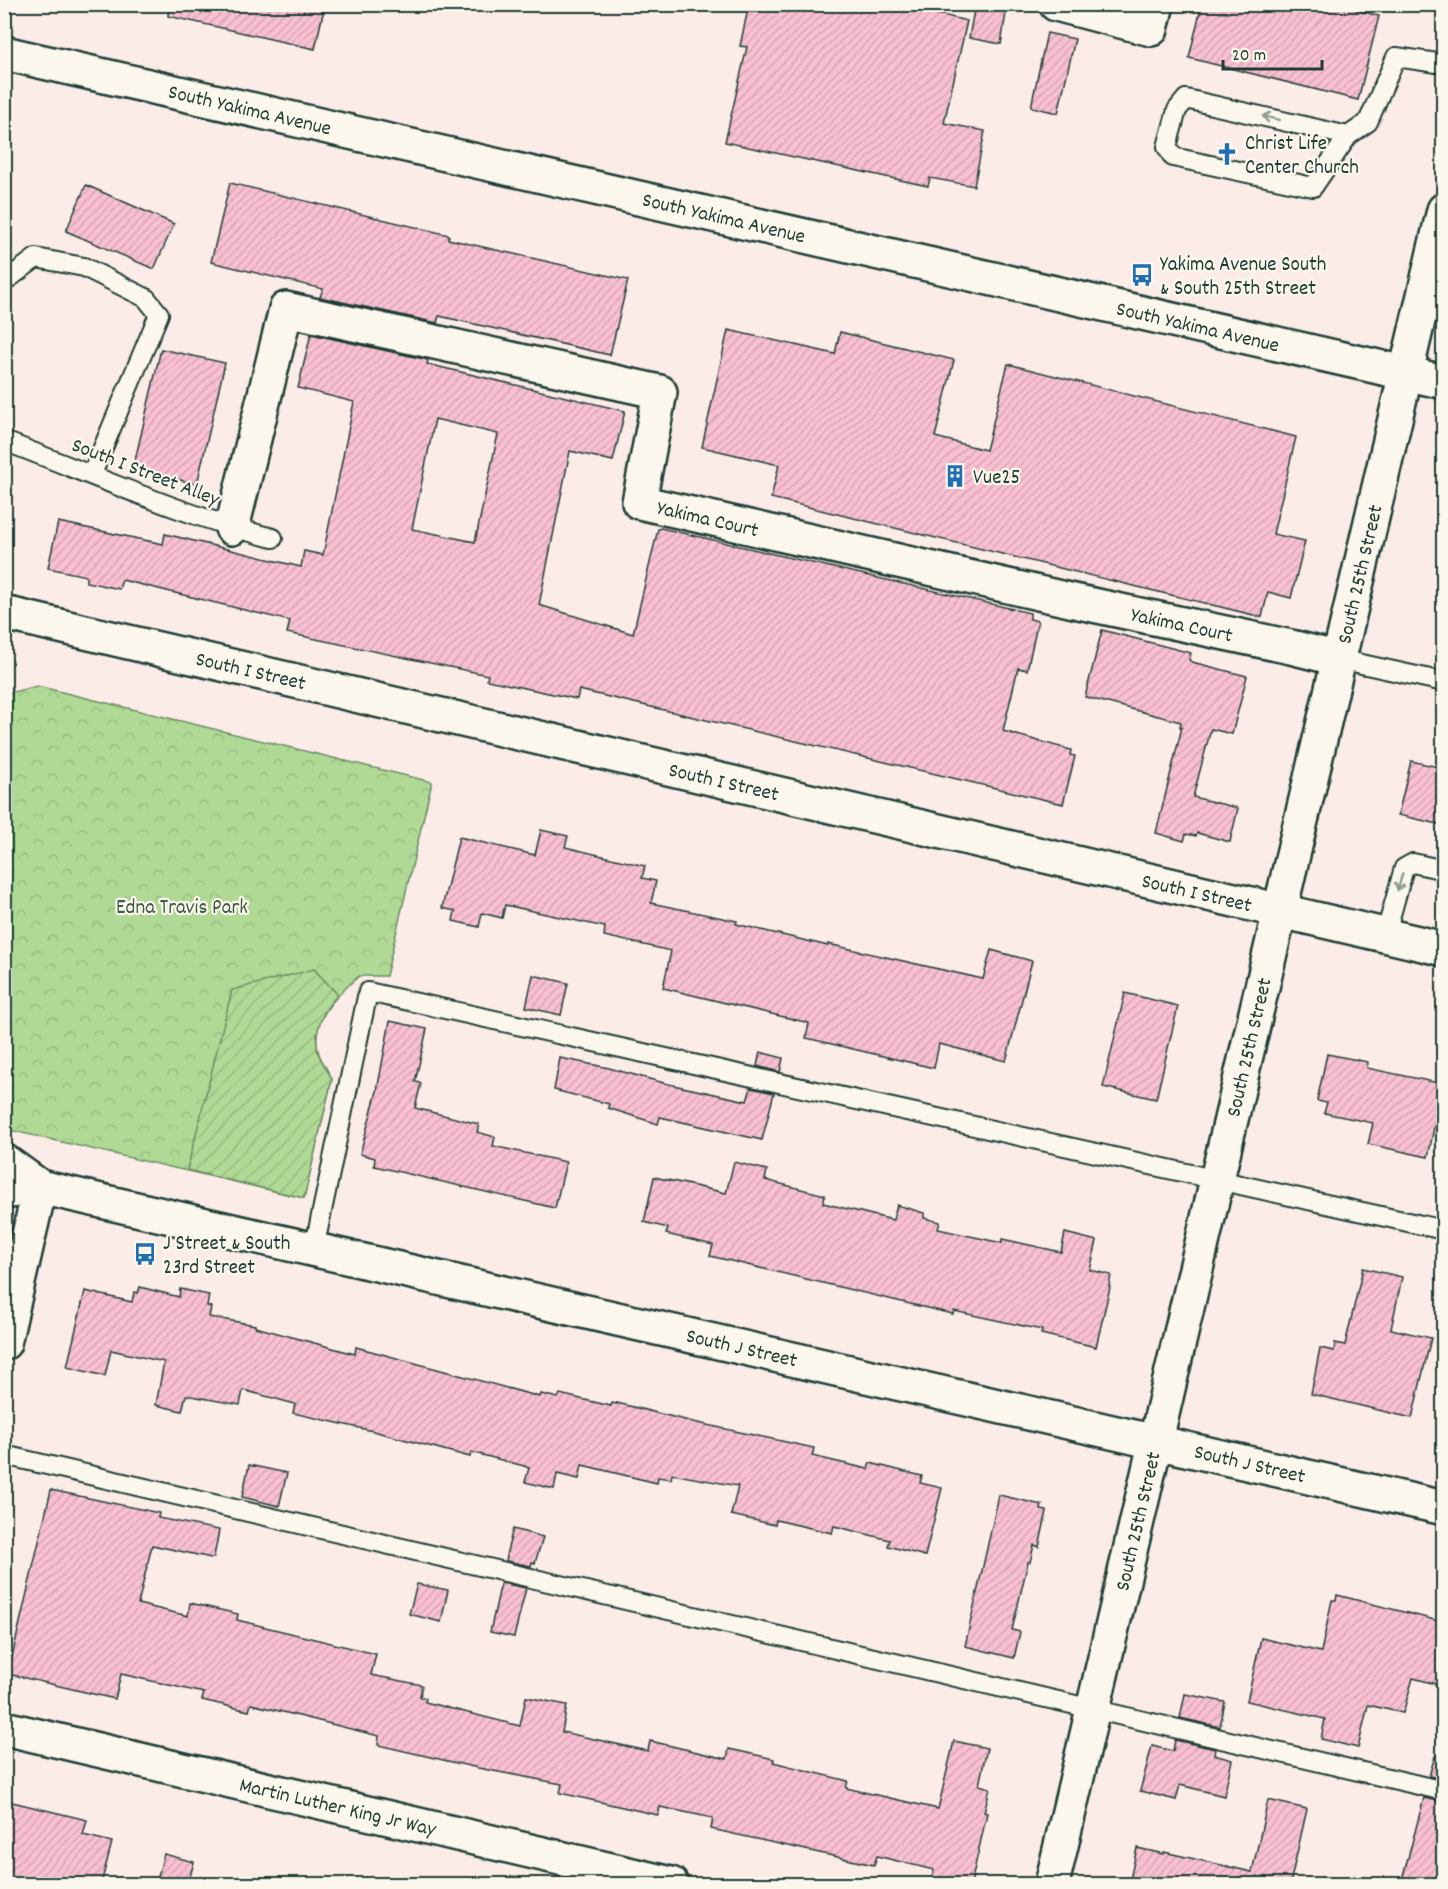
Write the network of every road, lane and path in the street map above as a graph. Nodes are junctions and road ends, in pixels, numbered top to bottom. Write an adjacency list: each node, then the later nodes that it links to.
1 (1157, 4): 2 (street)
2 (1071, 6)
3 (4, 53): 8 (street, South Yakima Avenue)
4 (1443, 64): 5 (lane)
5 (1348, 136): 5 (lane, one-way to 5)
6 (1443, 210): 8 (street, South 25th Street)
7 (4, 282): 11 (lane)
8 (1406, 373): 9 (street, South Yakima Avenue); 15 (street, South 25th Street)
9 (1443, 382)
10 (4, 441): 11 (lane, South I Street Alley)
11 (92, 474): 12 (lane, South I Street Alley)
12 (232, 528): 13 (lane, South I Street Alley); 15 (street, Yakima Court)
13 (273, 538)
14 (4, 613): 18 (street, South I Street)
15 (1339, 659): 16 (lane); 18 (street, South 25th Street)
16 (1443, 682)
17 (1443, 870): 19 (lane, one-way to 19)
18 (1280, 911): 19 (street, South I Street); 22 (street, South 25th Street)
19 (1385, 936): 20 (street, South I Street)
20 (1443, 949)
21 (4, 1161): 23 (street, South J Street)
22 (1217, 1180): 25 (lane); 26 (lane); 28 (street, South 25th Street)
23 (40, 1187): 24 (street, South J Street); 26 (street, South J Street); 27 (street)
24 (4, 1192)
25 (1443, 1230)
26 (314, 1249): 28 (street, South J Street)
27 (4, 1343)
28 (1156, 1442): 30 (street, South J Street); 31 (street, South 25th Street)
29 (4, 1455): 31 (lane)
30 (1443, 1508)
31 (1092, 1711): 33 (lane); 35 (street, South 25th Street)
32 (4, 1728): 34 (street, Martin Luther King Jr Way)
33 (1443, 1791)
34 (672, 1884)
35 (1052, 1884)

